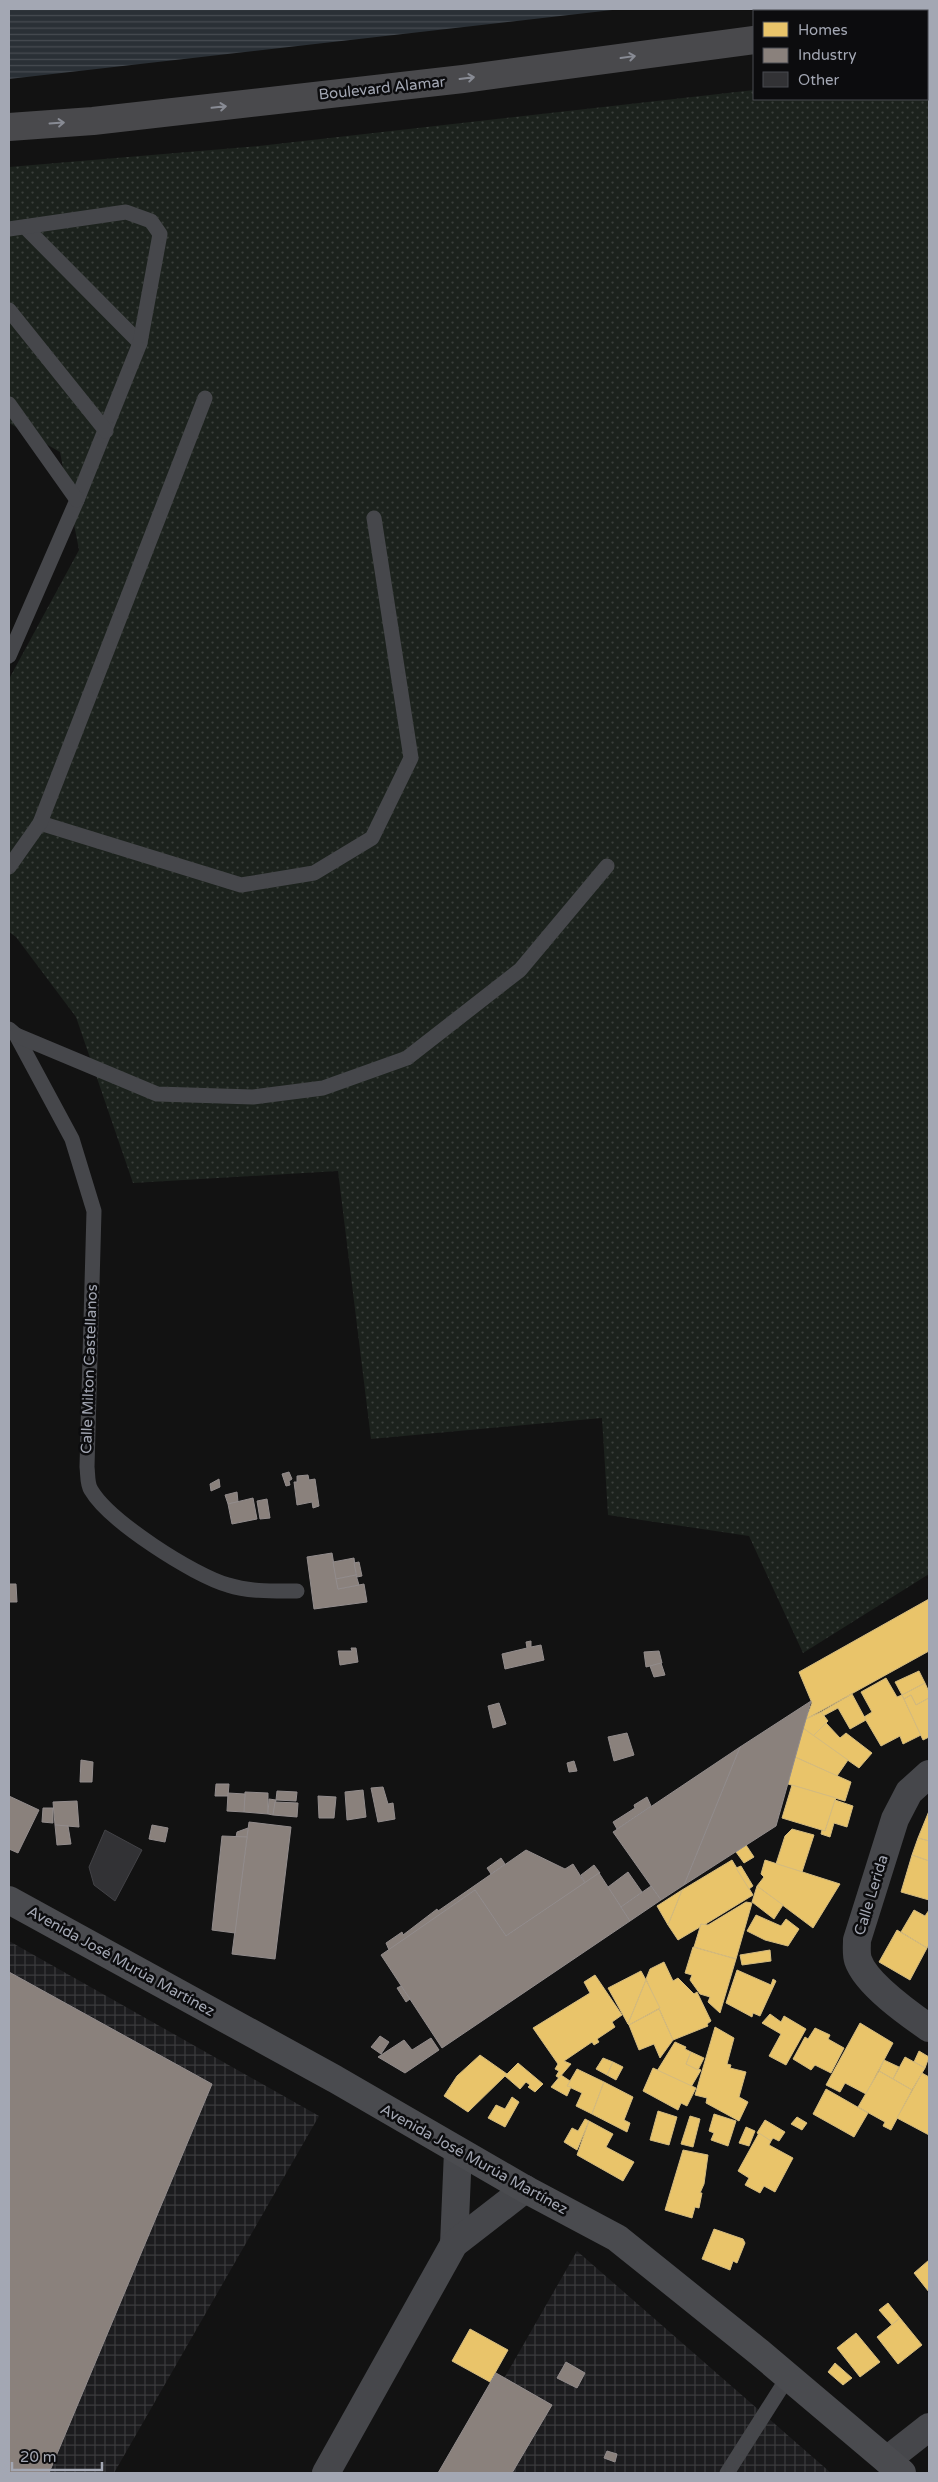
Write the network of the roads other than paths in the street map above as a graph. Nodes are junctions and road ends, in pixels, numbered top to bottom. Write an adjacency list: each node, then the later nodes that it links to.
1 (753, 40): 2 (highway, Boulevard Alamar, one-way to 1)
2 (9, 127)
3 (25, 227): 4 (lane); 6 (lane); 6 (lane)
4 (9, 230)
5 (9, 310): 9 (lane)
6 (140, 343): 9 (lane)
7 (205, 398): 13 (lane)
8 (9, 404): 10 (lane)
9 (106, 431): 10 (lane)
10 (77, 500): 12 (lane)
11 (374, 518): 13 (lane)
12 (9, 656)
13 (40, 822): 15 (lane)
14 (607, 866): 16 (lane)
15 (9, 867)
16 (12, 1032): 17 (lane, Calle Milton Castellanos)
17 (297, 1591)
18 (929, 1774): 20 (street, Calle Lerida)
19 (9, 1900): 21 (main road, Avenida José Murúa Martínez)
20 (929, 2028)
21 (458, 2151): 22 (main road, Avenida José Murúa Martínez); 23 (street)
22 (525, 2189): 23 (street); 24 (main road, Avenida José Murúa Martínez)
23 (454, 2244): 27 (street)
24 (788, 2378): 26 (main road, Avenida José Murúa Martínez); 28 (lane)
25 (929, 2427): 26 (street)
26 (894, 2467)
27 (326, 2473)
28 (727, 2473)

